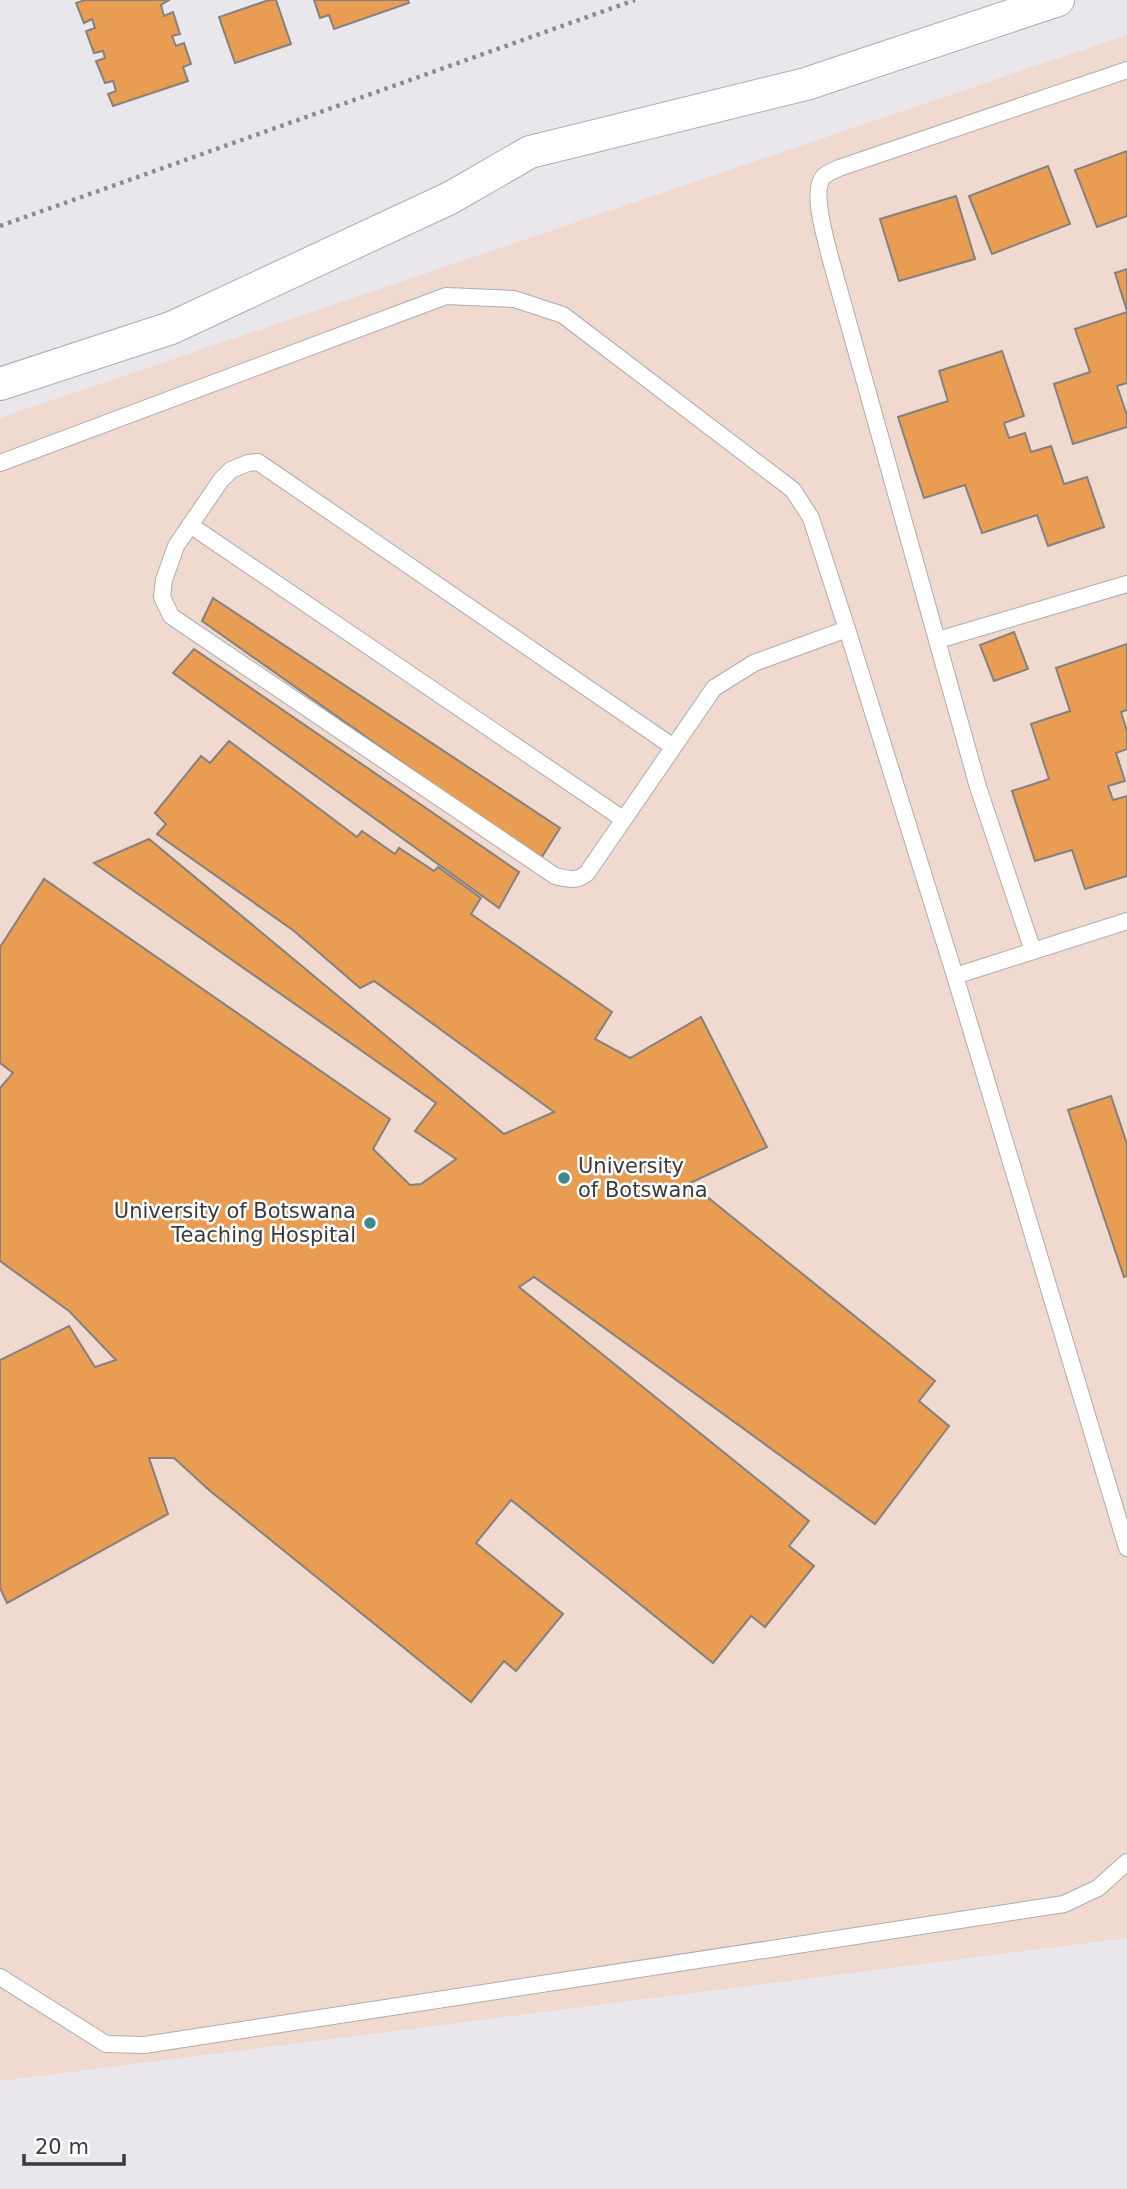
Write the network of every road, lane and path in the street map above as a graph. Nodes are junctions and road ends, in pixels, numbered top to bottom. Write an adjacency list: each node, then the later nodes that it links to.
1 (635, 0): 4 (path)
2 (1058, 0): 5 (street)
3 (1127, 70): 10 (lane)
4 (0, 226)
5 (0, 384)
6 (0, 463): 9 (lane)
7 (190, 525): 11 (lane); 12 (lane); 12 (lane)
8 (1127, 583): 10 (lane)
9 (847, 629): 11 (lane); 15 (lane)
10 (938, 640): 14 (lane)
11 (672, 746): 12 (lane)
12 (623, 819)
13 (1127, 921): 14 (lane)
14 (1033, 951): 15 (lane)
15 (955, 976): 16 (lane)
16 (1127, 1548)
17 (1127, 1862): 18 (lane)
18 (0, 1977)

